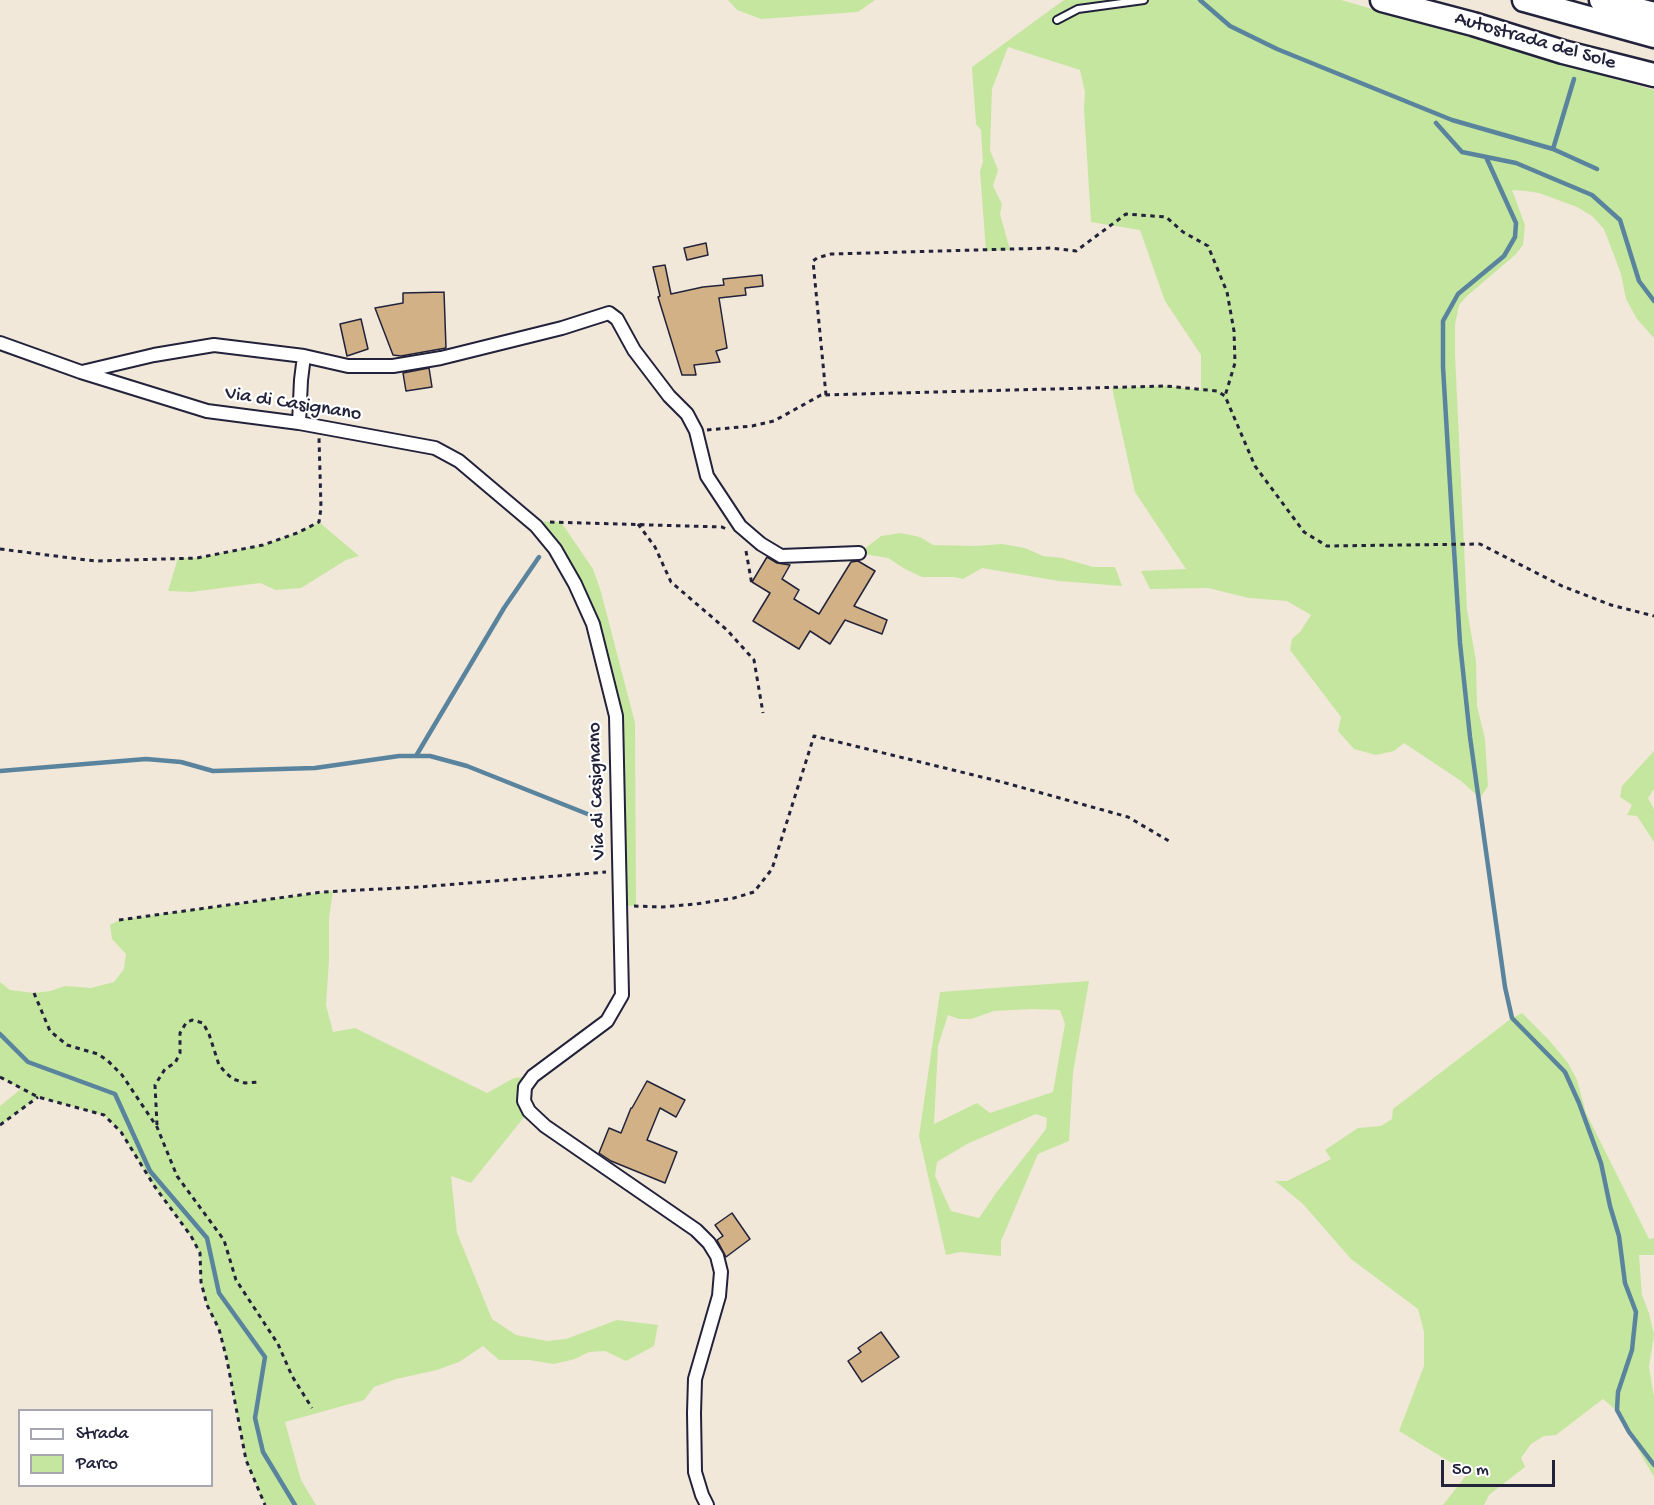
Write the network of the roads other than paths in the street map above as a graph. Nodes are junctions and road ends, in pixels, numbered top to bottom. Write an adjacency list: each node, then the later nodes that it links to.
1 (1144, 0): 6 (lane)
2 (1382, 0): 8 (highway, Autostrada del Sole)
3 (1524, 0): 7 (highway, Autostrada del Sole)
4 (1601, 0): 5 (highway)
5 (1654, 14)
6 (1057, 20)
7 (1654, 36)
8 (1654, 75)
9 (0, 343): 11 (street, Via di Casignano)
10 (304, 356): 11 (street); 12 (street); 13 (street)
11 (81, 372): 12 (street, Via di Casignano)
12 (299, 423): 14 (street, Via di Casignano)
13 (859, 553)
14 (707, 1505)

